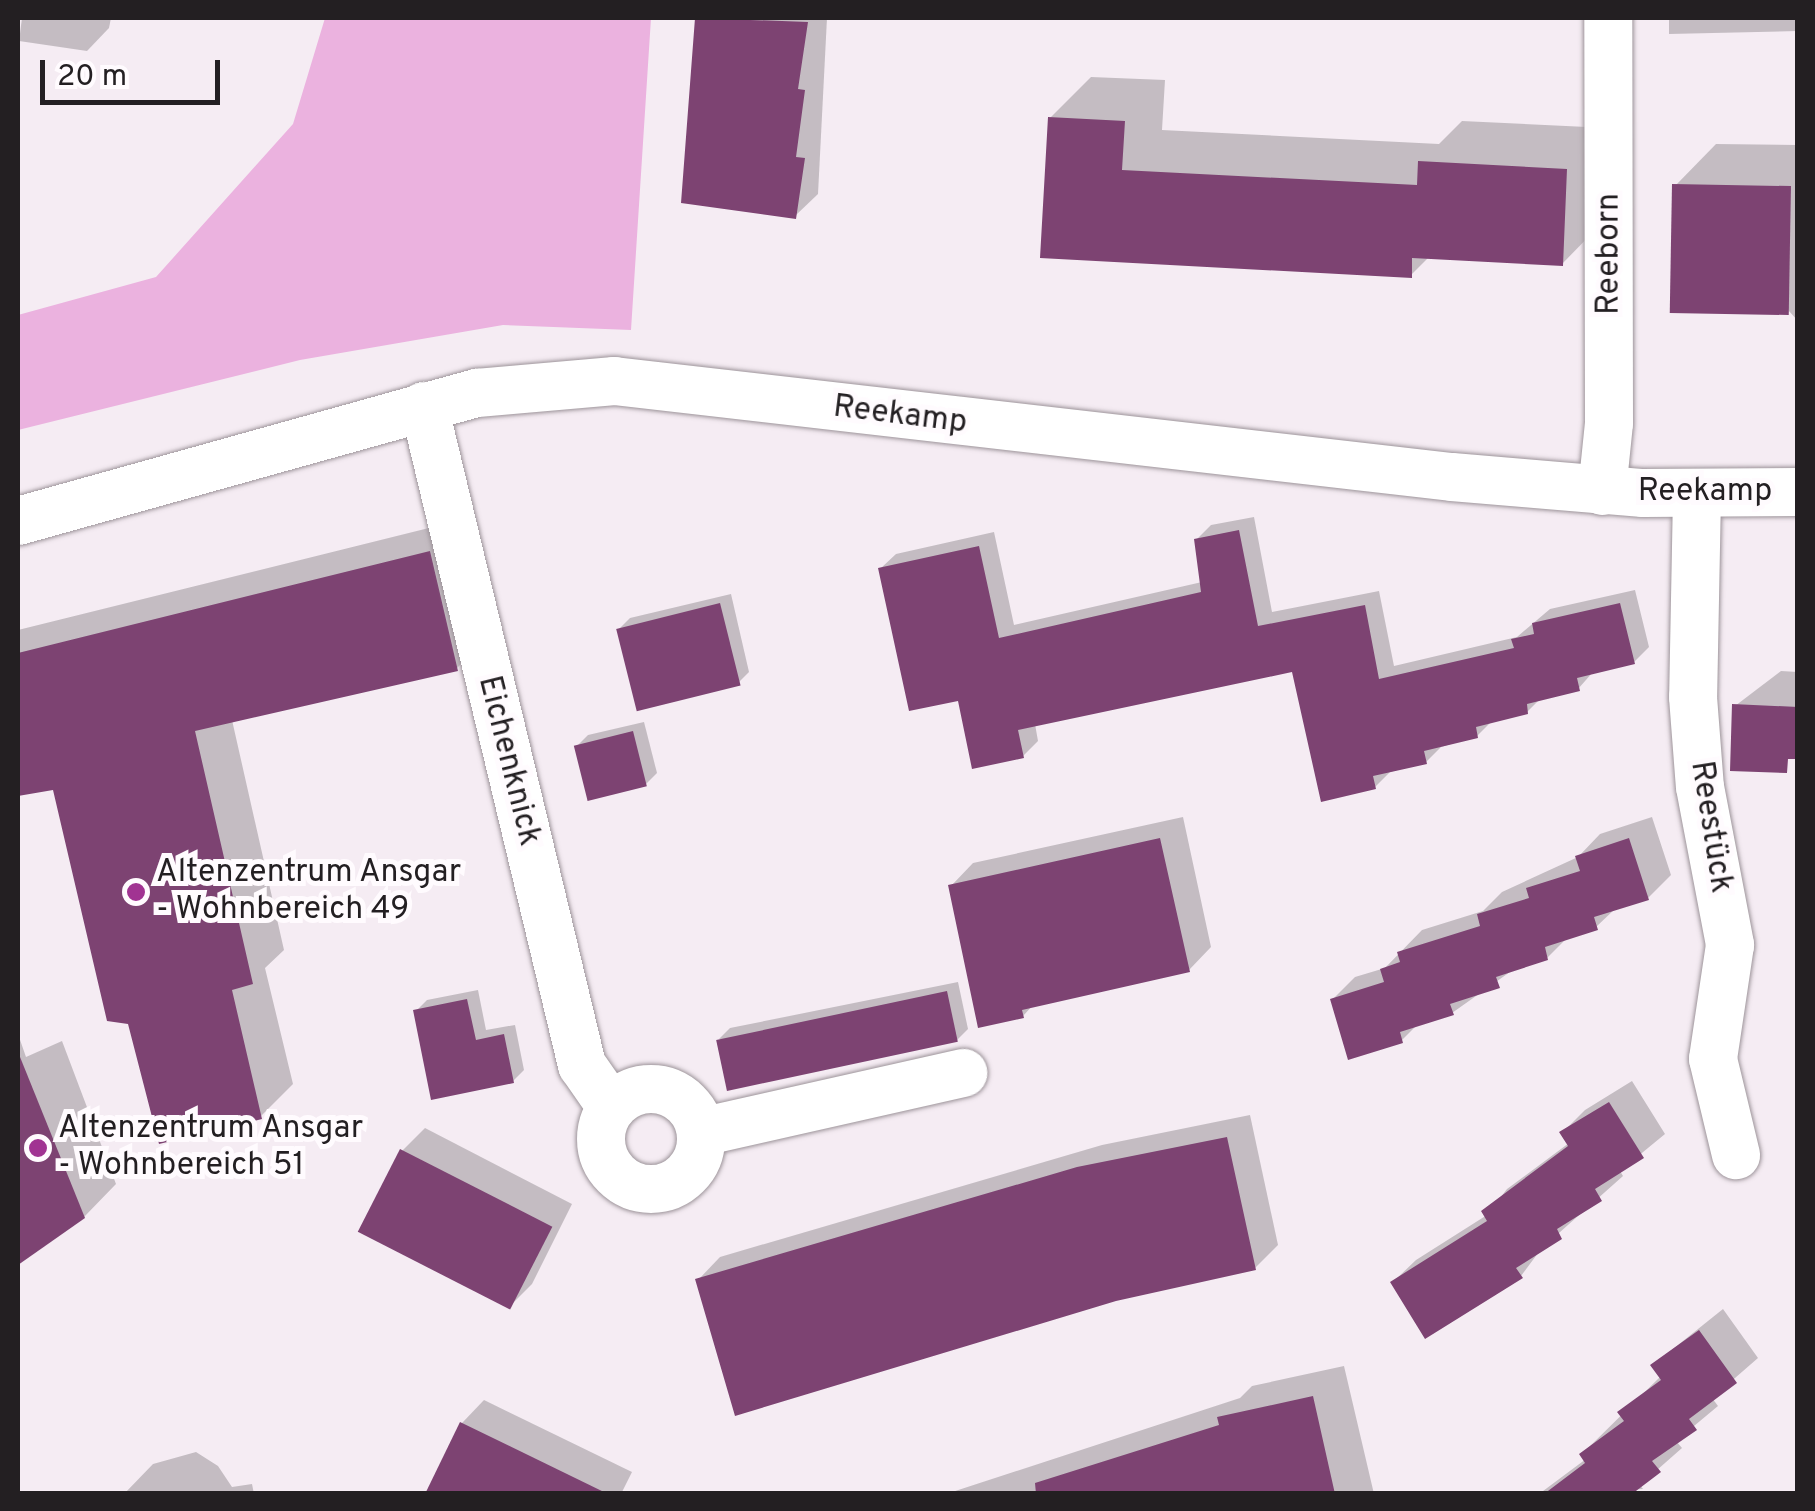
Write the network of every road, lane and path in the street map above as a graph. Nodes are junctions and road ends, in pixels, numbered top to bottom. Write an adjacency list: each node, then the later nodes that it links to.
1 (1608, 18): 3 (street, Reeborn)
2 (424, 406): 3 (street, Reekamp); 6 (street, Reekamp); 8 (street, Eichenknick)
3 (1602, 491): 5 (street, Reekamp)
4 (1798, 492): 5 (street, Reekamp)
5 (1697, 495): 10 (street, Reestück)
6 (18, 521)
7 (963, 1073): 9 (street)
8 (612, 1108): 9 (street); 9 (street)
9 (701, 1132)
10 (1736, 1155)

